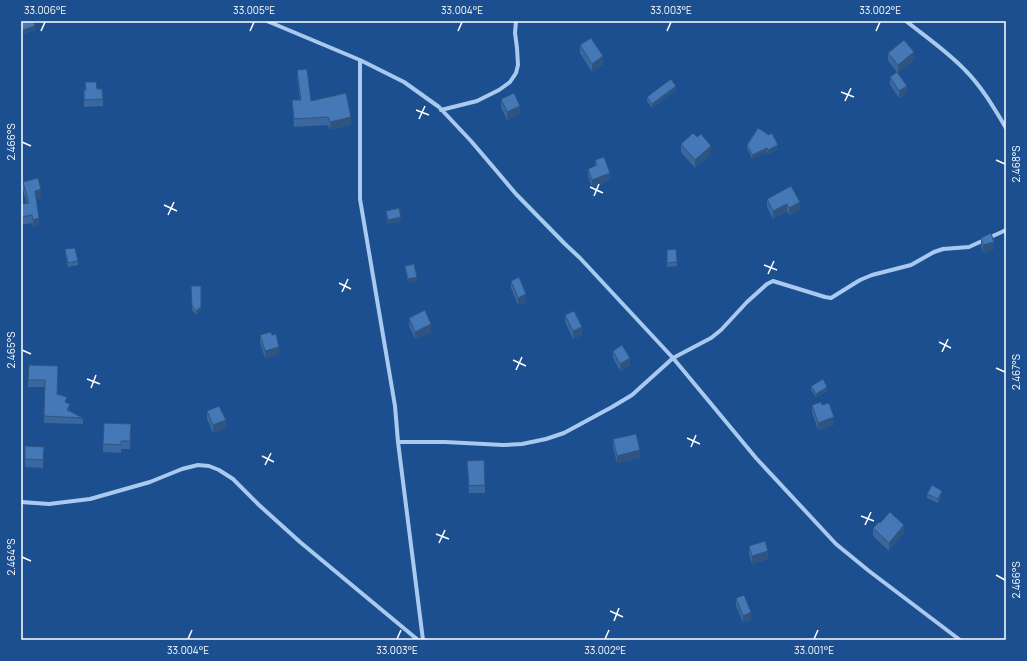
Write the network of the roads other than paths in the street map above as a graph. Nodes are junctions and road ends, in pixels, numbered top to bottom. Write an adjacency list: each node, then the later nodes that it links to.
1 (267, 21): 4 (street)
2 (516, 21): 5 (street)
3 (906, 21): 6 (street)
4 (360, 60): 5 (street); 9 (street)
5 (441, 110): 8 (street)
6 (1006, 128)
7 (1006, 230): 8 (street)
8 (673, 358): 9 (street); 13 (street)
9 (398, 442): 12 (street)
10 (21, 502): 11 (street)
11 (418, 640)
12 (423, 640)
13 (960, 640)

